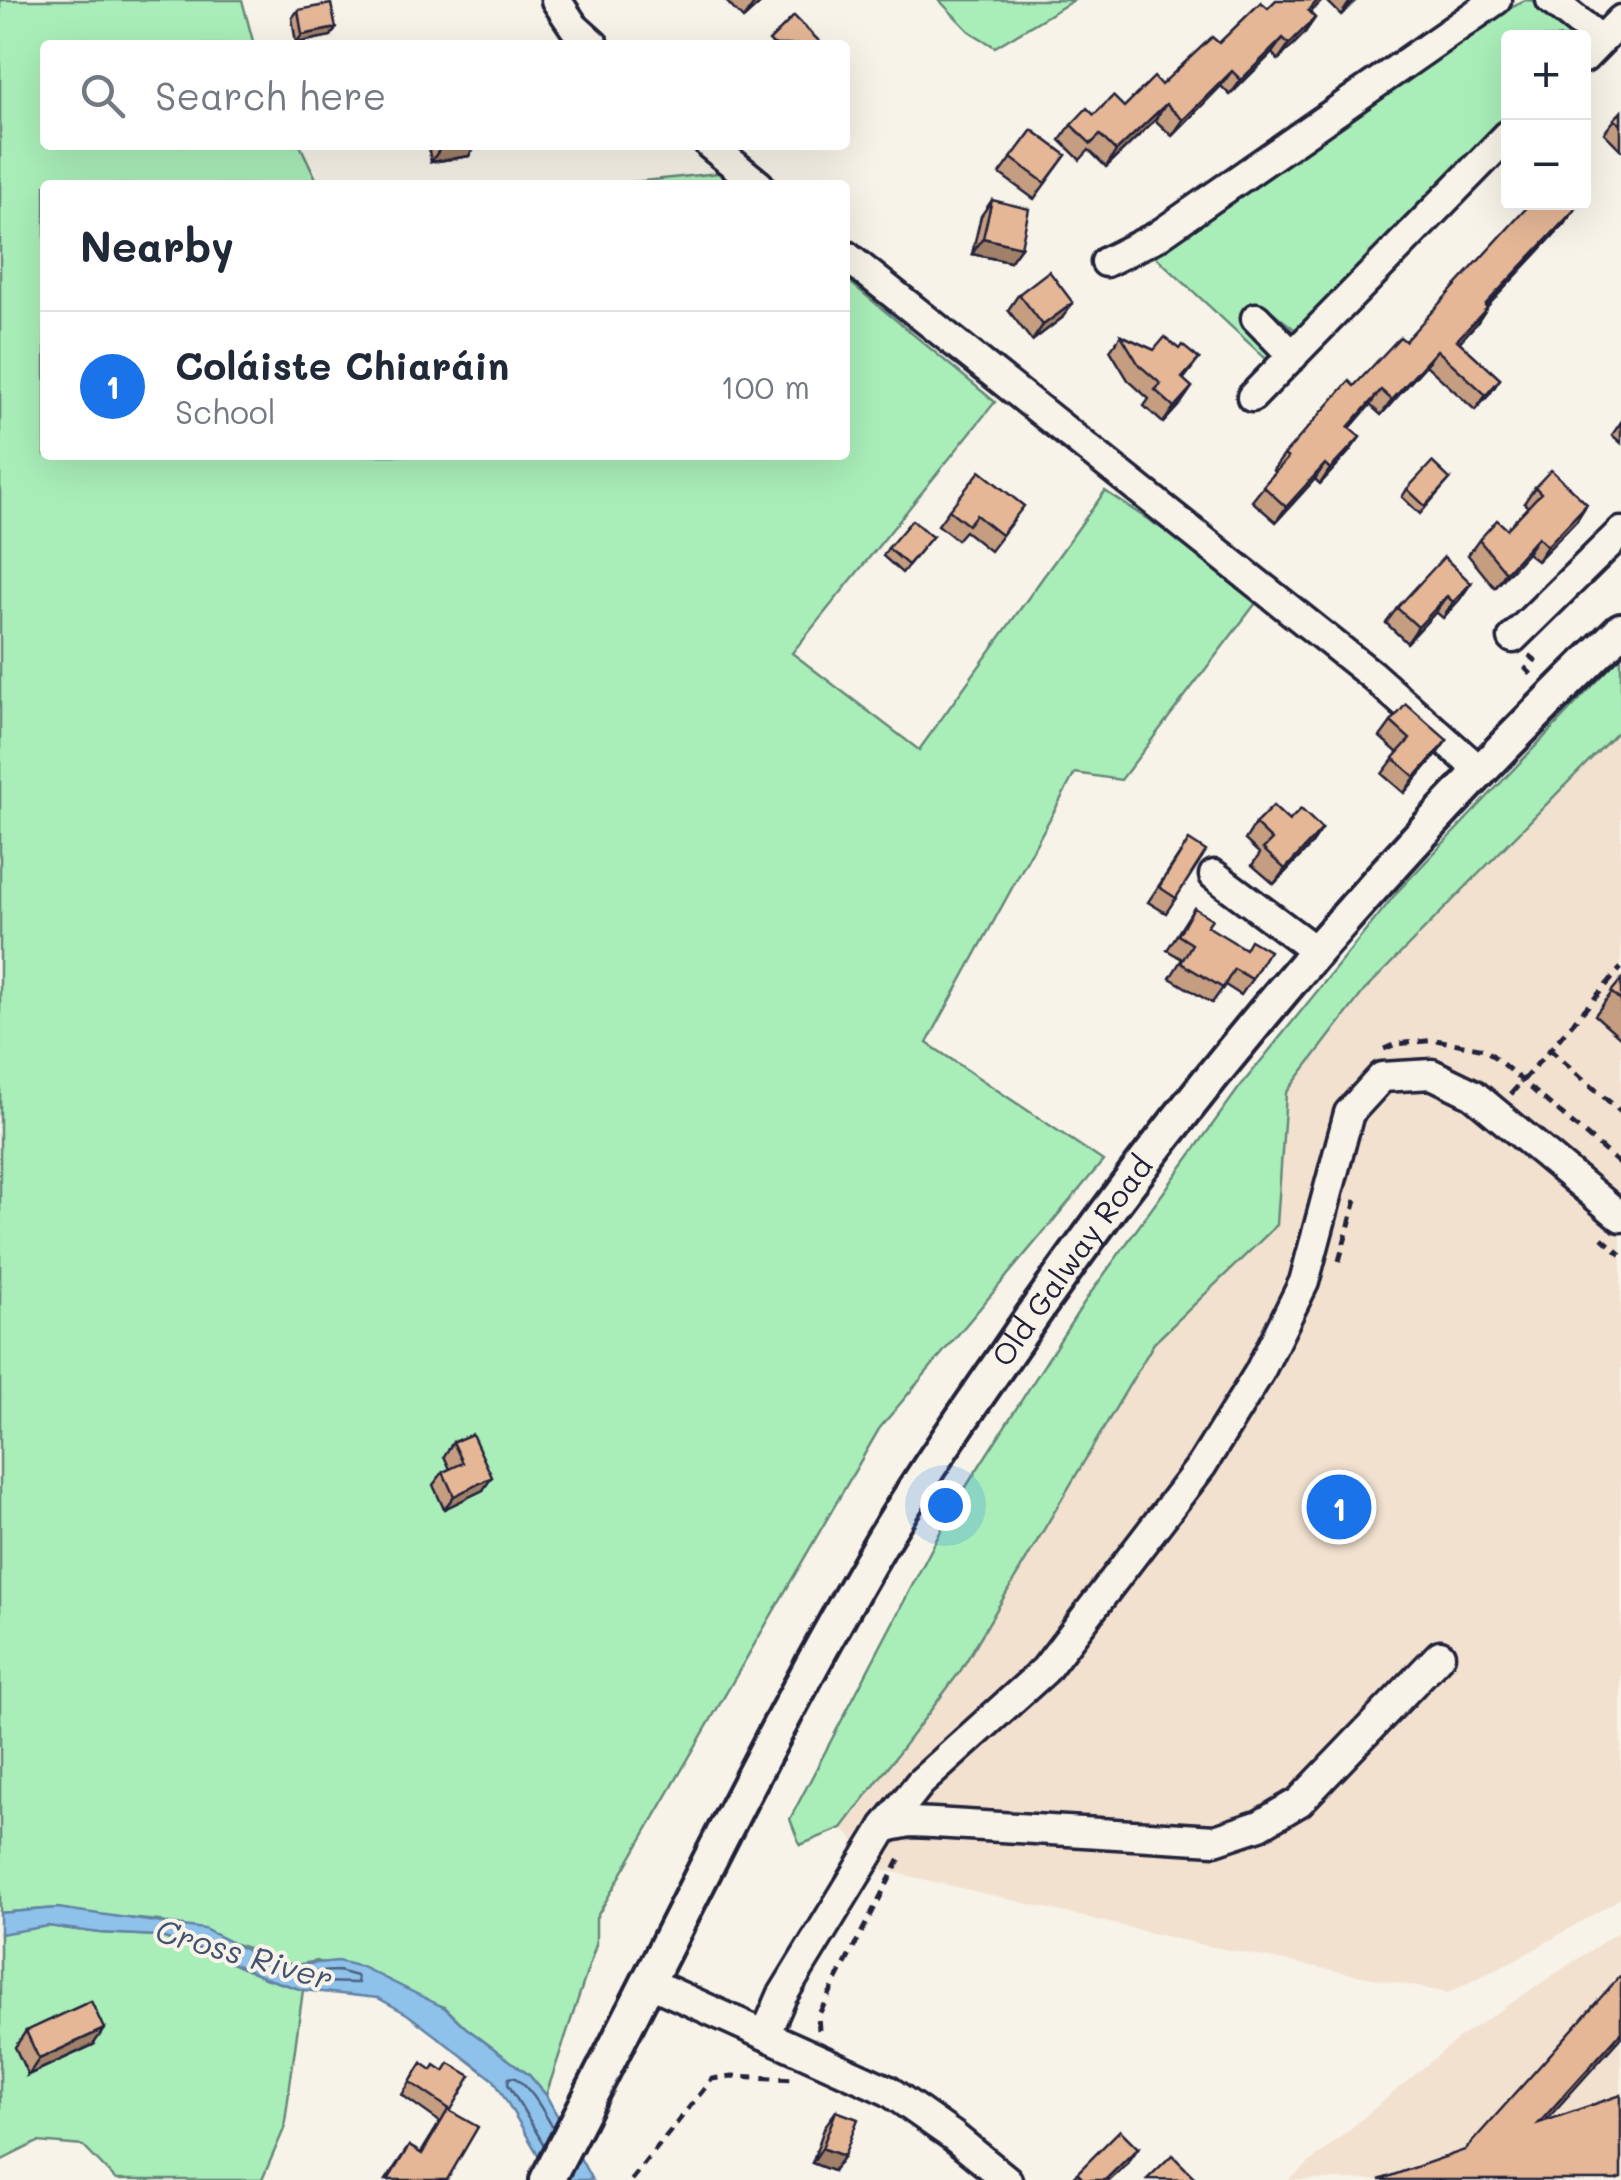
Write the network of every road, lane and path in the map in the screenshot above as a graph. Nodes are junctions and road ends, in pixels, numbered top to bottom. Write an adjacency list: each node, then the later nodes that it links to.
1 (556, 0): 5 (street)
2 (1496, 0): 10 (street)
3 (1551, 0): 4 (street)
4 (1602, 39)
5 (588, 40)
6 (1501, 142): 12 (street)
7 (716, 150): 8 (street)
8 (753, 180)
9 (850, 259): 18 (street)
10 (1106, 262)
11 (1256, 318): 12 (street)
12 (1292, 356): 13 (street)
13 (1252, 398)
14 (1621, 532): 16 (street)
15 (1621, 630): 17 (main road, Old Galway Road)
16 (1513, 638): 17 (path)
17 (1552, 696): 18 (main road, Old Galway Road)
18 (1480, 771): 20 (main road, Old Galway Road)
19 (1214, 875): 20 (street)
20 (1317, 952): 30 (main road, Old Galway Road)
21 (1621, 968): 22 (path)
22 (1550, 1049): 23 (path); 24 (path)
23 (1621, 1112)
24 (1496, 1113): 25 (street); 29 (street)
25 (1610, 1227): 26 (path)
26 (1621, 1255)
27 (1440, 1655): 28 (street)
28 (922, 1822): 29 (street); 32 (path)
29 (886, 1827): 31 (street)
30 (648, 1982): 31 (street); 34 (main road, Old Galway Road)
31 (766, 2033): 36 (street)
32 (820, 2034)
33 (799, 2080): 35 (path)
34 (547, 2180)
35 (631, 2180)
36 (1007, 2180)

